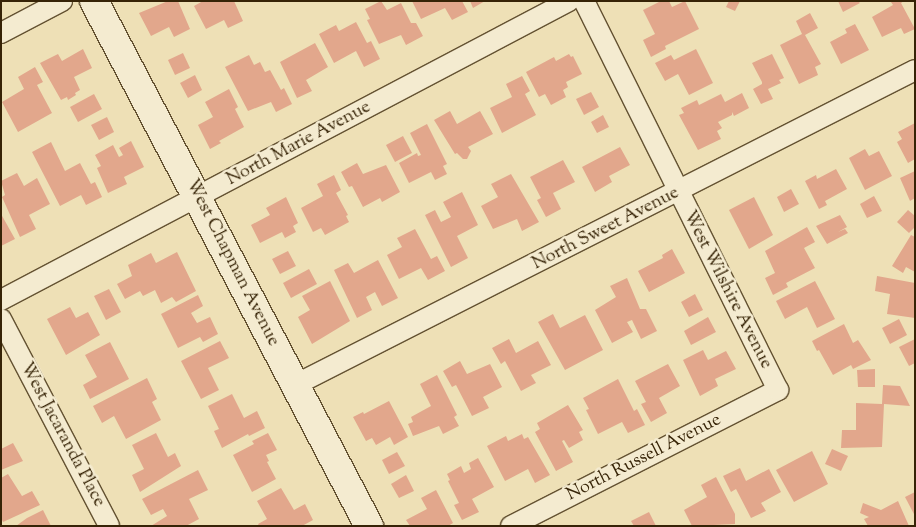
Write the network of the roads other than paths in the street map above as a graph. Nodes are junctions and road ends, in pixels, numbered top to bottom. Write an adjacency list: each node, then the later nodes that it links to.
1 (62, 1): 5 (street)
2 (94, 1): 8 (street, West Chapman Avenue)
3 (569, 1): 8 (street, North Marie Avenue)
4 (584, 1): 7 (street, West Wilshire Avenue)
5 (1, 33)
6 (915, 70): 7 (street, North Sweet Avenue)
7 (678, 192): 11 (street, North Sweet Avenue); 12 (street, West Wilshire Avenue)
8 (198, 197): 9 (street, North Marie Avenue); 11 (street, West Chapman Avenue)
9 (1, 300)
10 (1, 318): 13 (street, West Jacaranda Place)
11 (295, 385): 14 (street, West Chapman Avenue)
12 (778, 390): 15 (street, North Russell Avenue)
13 (109, 526)
14 (369, 526)
15 (510, 526)

